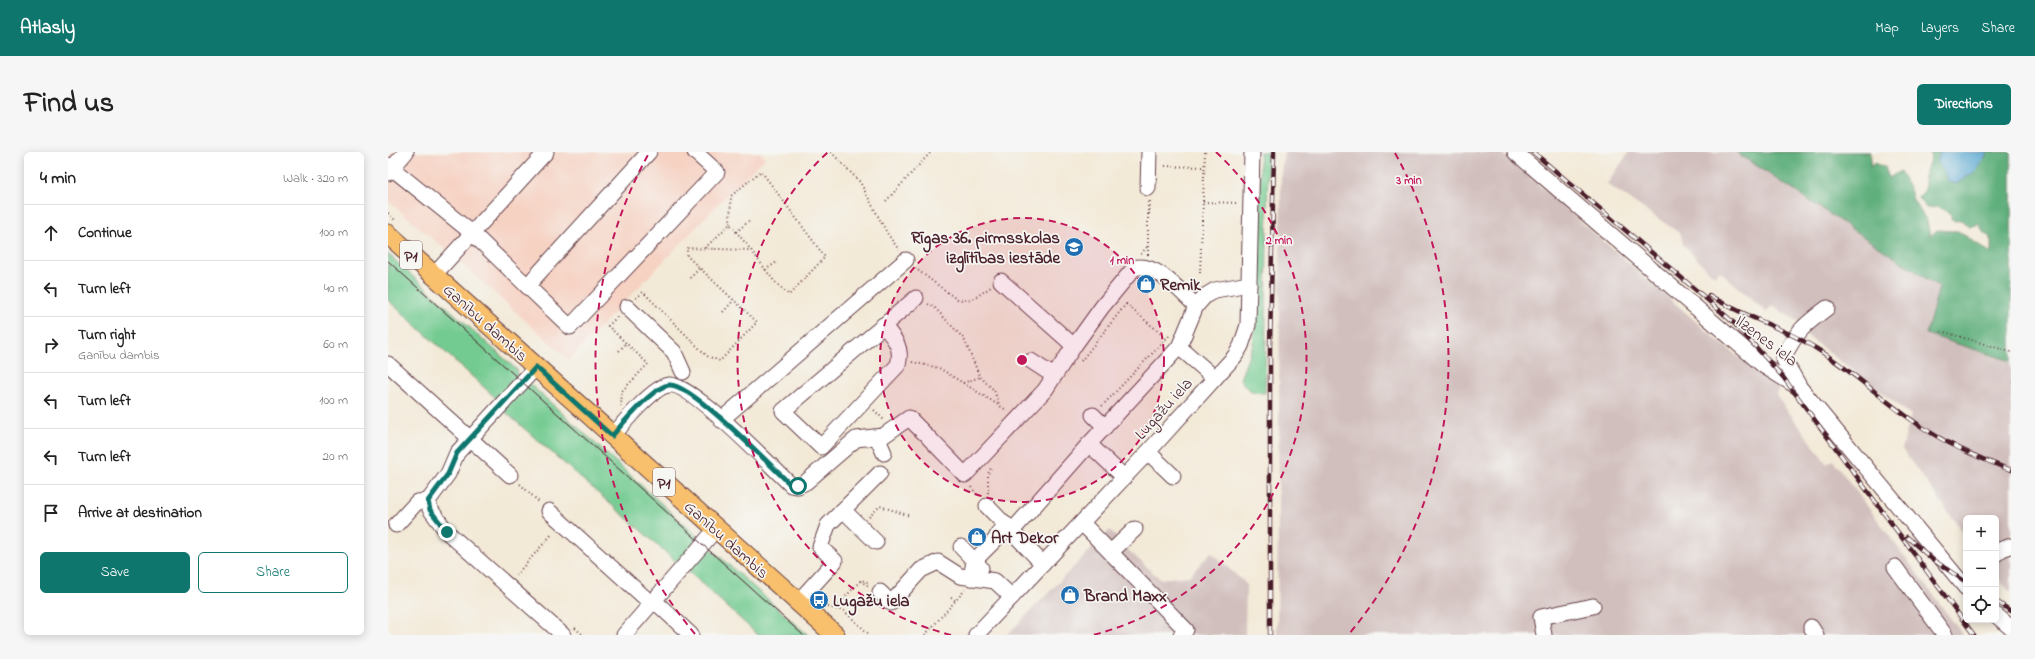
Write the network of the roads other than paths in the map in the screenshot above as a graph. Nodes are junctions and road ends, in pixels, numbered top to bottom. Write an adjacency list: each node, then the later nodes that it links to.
1 (406, 152): 8 (street)
2 (546, 152): 10 (street)
3 (649, 152): 16 (street)
4 (695, 152): 16 (street)
5 (1252, 152): 15 (street, Lugažu iela)
6 (1515, 152): 30 (street, Ilzenes iela)
7 (1149, 159): 9 (street)
8 (389, 169): 10 (street)
9 (1148, 194)
10 (472, 233): 13 (street); 16 (street)
11 (388, 234): 13 (main road, Ganību dambis / P1)
12 (906, 260): 32 (street)
13 (434, 275): 26 (main road, Ganību dambis / P1)
14 (1001, 281): 22 (street)
15 (1249, 284): 18 (street); 29 (street, Lugažu iela)
16 (527, 286)
17 (916, 298): 21 (street)
18 (1196, 306): 22 (street); 23 (street)
19 (627, 307): 27 (street)
20 (1827, 308): 30 (street)
21 (883, 325): 33 (street); 33 (street)
22 (1074, 346): 28 (street)
23 (1180, 347): 29 (street); 34 (street)
24 (1031, 362): 28 (street)
25 (388, 364): 37 (street)
26 (536, 367): 35 (main road, Ganību dambis / P1); 37 (street)
27 (683, 372)
28 (1054, 376): 36 (street)
29 (1215, 378): 40 (street, Lugažu iela)
30 (1801, 389): 65 (street, Ilzenes iela)
31 (1093, 415): 34 (street)
32 (721, 420): 35 (street); 38 (street)
33 (848, 420): 38 (street)
34 (1105, 427): 39 (street)
35 (612, 436): 53 (main road, Ganību dambis / P1)
36 (877, 437): 38 (street); 41 (street)
37 (469, 438): 43 (street); 47 (street)
38 (856, 439)
39 (1089, 444): 45 (street); 52 (street)
40 (1148, 452): 44 (street); 45 (street, Lugažu iela)
41 (884, 453)
42 (880, 473): 48 (street)
43 (510, 475)
44 (1173, 476)
45 (1124, 477): 50 (street, Lugažu iela)
46 (982, 500): 52 (street)
47 (428, 501): 51 (street); 74 (street)
48 (843, 510): 55 (street); 68 (street)
49 (549, 512): 69 (street)
50 (1082, 523): 58 (street); 61 (street, Lugažu iela)
51 (396, 525)
52 (1010, 527): 60 (street); 61 (street)
53 (716, 529): 68 (main road, Ganību dambis / P1); 69 (street)
54 (1135, 529): 58 (street)
55 (876, 542)
56 (2011, 546): 59 (street)
57 (961, 547): 60 (street)
58 (1111, 552): 78 (street)
59 (1999, 552)
60 (974, 561): 63 (street); 64 (street)
61 (1043, 564): 67 (street, Lugažu iela)
62 (1895, 567): 80 (street)
63 (971, 578): 64 (street); 66 (street)
64 (995, 581): 67 (street)
65 (1963, 582)
66 (875, 587)
67 (1012, 597): 73 (street, Lugažu iela)
68 (798, 602): 77 (main road, Ganību dambis / P1)
69 (651, 603): 75 (street); 76 (street)
70 (1593, 606): 79 (street)
71 (1999, 618): 72 (street)
72 (2011, 628): 81 (street)
73 (978, 634)
74 (563, 635)
75 (624, 635)
76 (691, 635)
77 (835, 635)
78 (1181, 635)
79 (1544, 635)
80 (1945, 635)
81 (2005, 635)

